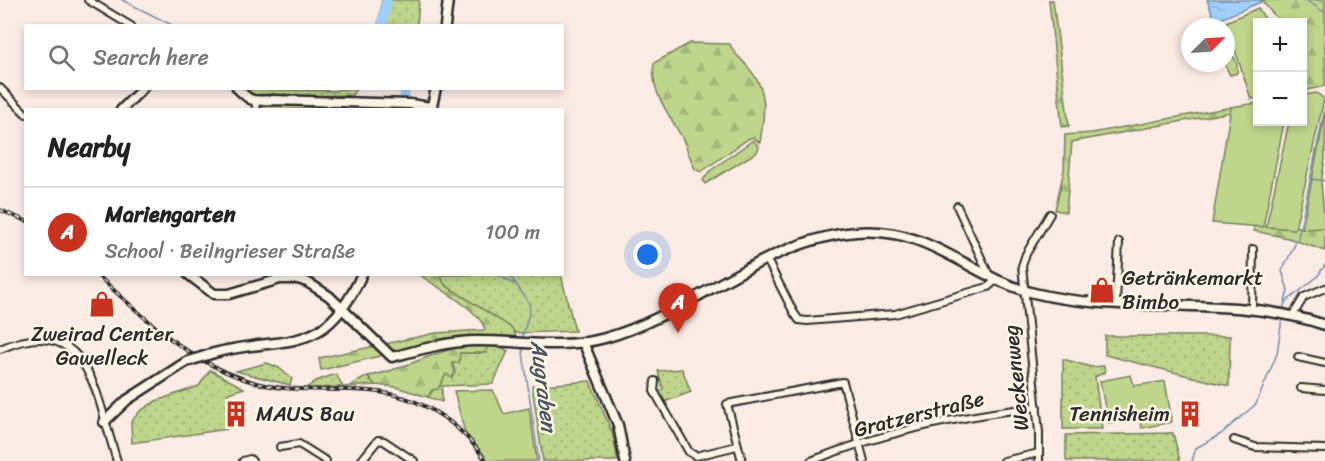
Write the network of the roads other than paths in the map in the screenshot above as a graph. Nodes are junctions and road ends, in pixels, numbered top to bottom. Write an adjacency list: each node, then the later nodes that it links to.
1 (88, 0): 3 (street)
2 (448, 0): 4 (main road)
3 (128, 24)
4 (445, 24)
5 (0, 88): 12 (street)
6 (141, 90): 10 (main road)
7 (239, 90): 9 (main road)
8 (435, 93): 11 (main road)
9 (256, 106): 11 (main road)
10 (123, 108)
11 (431, 108)
12 (24, 112)
13 (957, 206): 20 (street)
14 (1050, 214): 22 (street, Weckenweg)
15 (1119, 242): 23 (street)
16 (1253, 249): 25 (street)
17 (767, 260): 20 (main road); 20 (street); 28 (main road)
18 (190, 276): 24 (main road)
19 (361, 276): 24 (main road)
20 (993, 278): 22 (main road)
21 (1325, 288): 26 (street)
22 (1026, 291): 23 (main road); 35 (street, Weckenweg)
23 (1116, 302): 25 (main road)
24 (343, 310): 28 (main road); 36 (main road, bridge)
25 (1252, 310): 26 (main road)
26 (1290, 314): 27 (main road)
27 (1325, 325)
28 (583, 342): 49 (main road)
29 (0, 350): 36 (street)
30 (1298, 357): 31 (street)
31 (1325, 363)
32 (655, 381): 39 (street)
33 (1301, 388): 34 (street)
34 (1325, 390)
35 (1037, 406): 38 (street, Gratzerstraße); 42 (street, Weckenweg)
36 (104, 422): 44 (street)
37 (1234, 440): 41 (street)
38 (860, 444): 39 (street); 51 (street, Gratzerstraße); 52 (street)
39 (737, 446): 50 (street)
40 (280, 447): 46 (street)
41 (1325, 449)
42 (1039, 453): 53 (street); 54 (street, Weckenweg)
43 (252, 460): 45 (street)
44 (117, 461)
45 (243, 461)
46 (326, 461)
47 (361, 461): 48 (street)
48 (414, 461)
49 (625, 461)
50 (742, 461)
51 (811, 461)
52 (864, 461)
53 (1004, 461)
54 (1039, 461)

